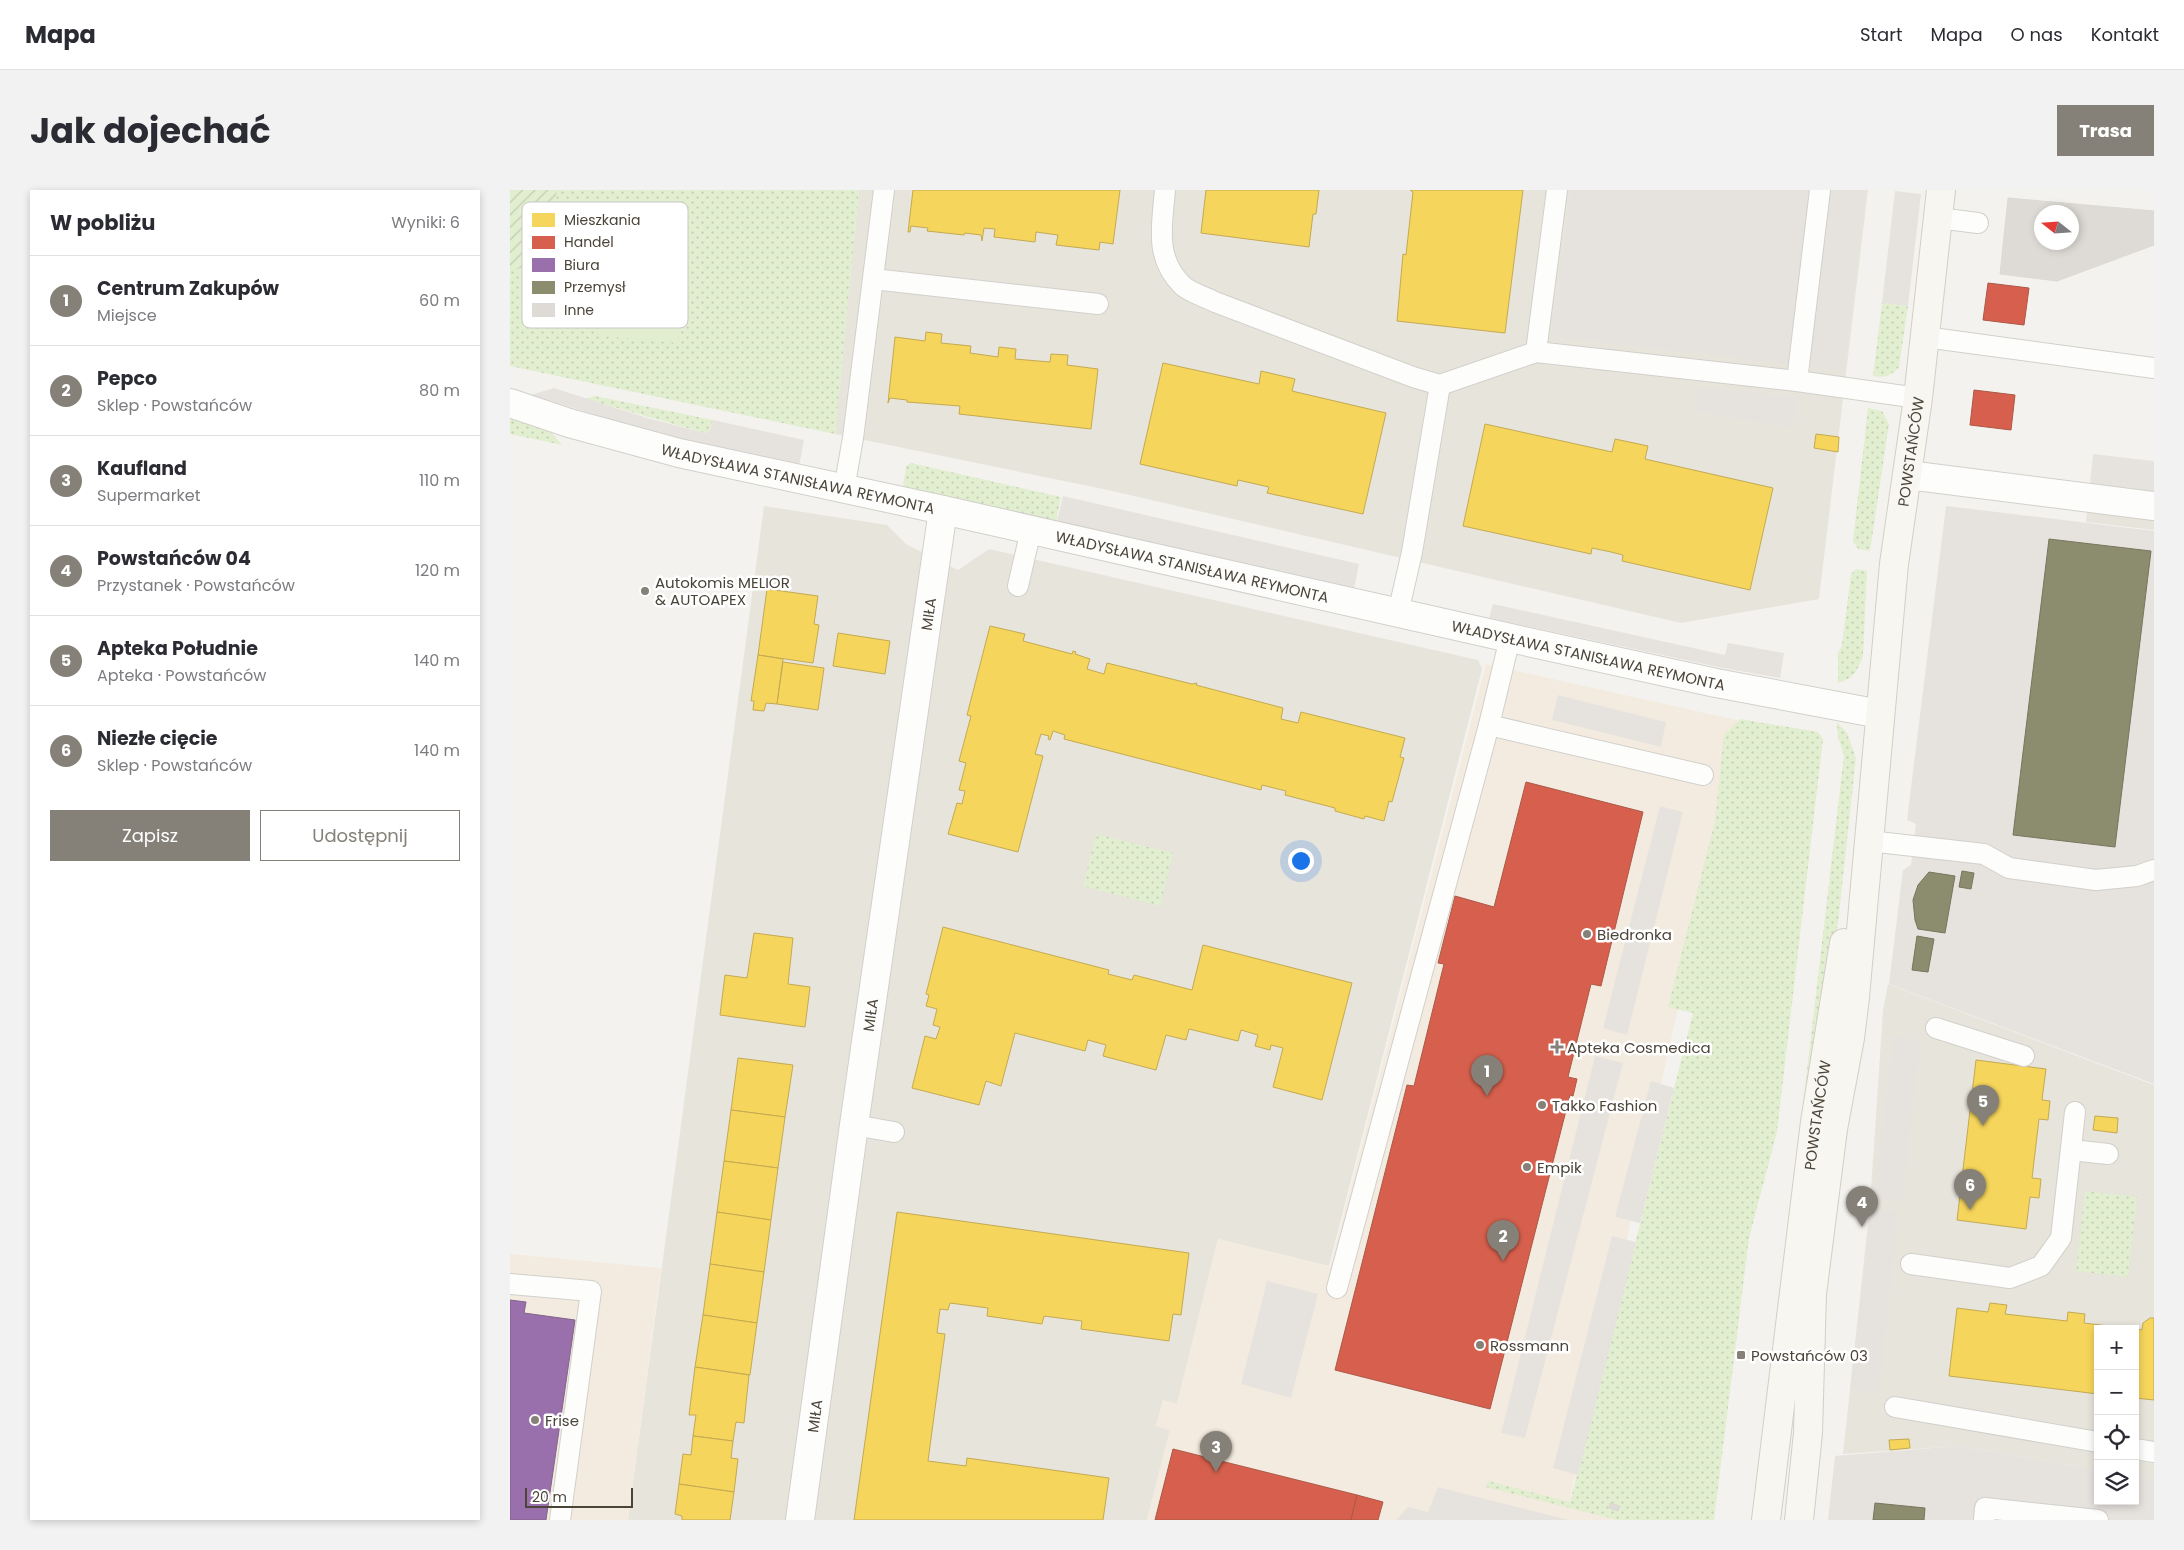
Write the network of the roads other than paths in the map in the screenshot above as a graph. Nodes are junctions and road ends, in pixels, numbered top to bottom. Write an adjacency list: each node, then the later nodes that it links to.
1 (884, 190): 8 (lane)
2 (1165, 190): 14 (lane)
3 (1557, 190): 11 (lane)
4 (1820, 190): 13 (lane)
5 (1941, 190): 6 (street, POWSTAŃCÓW)
6 (1938, 218): 7 (lane); 10 (street, POWSTAŃCÓW)
7 (1978, 223)
8 (873, 279): 9 (lane); 18 (lane)
9 (1098, 304)
10 (1925, 337): 12 (lane); 15 (street, POWSTAŃCÓW)
11 (1536, 352): 13 (lane); 14 (lane)
12 (2154, 368)
13 (1797, 381): 15 (lane)
14 (1440, 385): 23 (lane)
15 (1918, 398): 17 (street, POWSTAŃCÓW)
16 (510, 403): 18 (street, WŁADYSŁAWA STANISŁAWA REYMONTA)
17 (1908, 475): 19 (street); 25 (street, POWSTAŃCÓW)
18 (844, 489): 20 (street, WŁADYSŁAWA STANISŁAWA REYMONTA)
19 (2154, 506)
20 (943, 510): 21 (street, WŁADYSŁAWA STANISŁAWA REYMONTA); 33 (street, MIŁA)
21 (1031, 530): 22 (lane); 23 (street, WŁADYSŁAWA STANISŁAWA REYMONTA)
22 (1018, 586)
23 (1398, 613): 24 (street, WŁADYSŁAWA STANISŁAWA REYMONTA)
24 (1510, 638): 25 (street, WŁADYSŁAWA STANISŁAWA REYMONTA); 26 (lane)
25 (1880, 714): 28 (street, POWSTAŃCÓW); 46 (street, POWSTAŃCÓW)
26 (1488, 724): 27 (lane); 39 (lane)
27 (1703, 775)
28 (1869, 841): 29 (lane); 47 (street, POWSTAŃCÓW)
29 (2154, 870)
30 (1936, 1028): 31 (lane)
31 (2024, 1056)
32 (2075, 1112): 35 (lane)
33 (854, 1125): 34 (lane); 45 (street, MIŁA)
34 (894, 1132)
35 (2071, 1150): 36 (lane); 37 (lane)
36 (2108, 1154)
37 (1911, 1264)
38 (510, 1284): 44 (lane)
39 (1337, 1288)
40 (1895, 1407): 41 (lane)
41 (2094, 1441)
42 (2139, 1450): 43 (lane)
43 (2154, 1452)
44 (560, 1520)
45 (800, 1520)
46 (1766, 1520)
47 (1799, 1520)
48 (1984, 1520): 49 (lane)
49 (2098, 1520)

